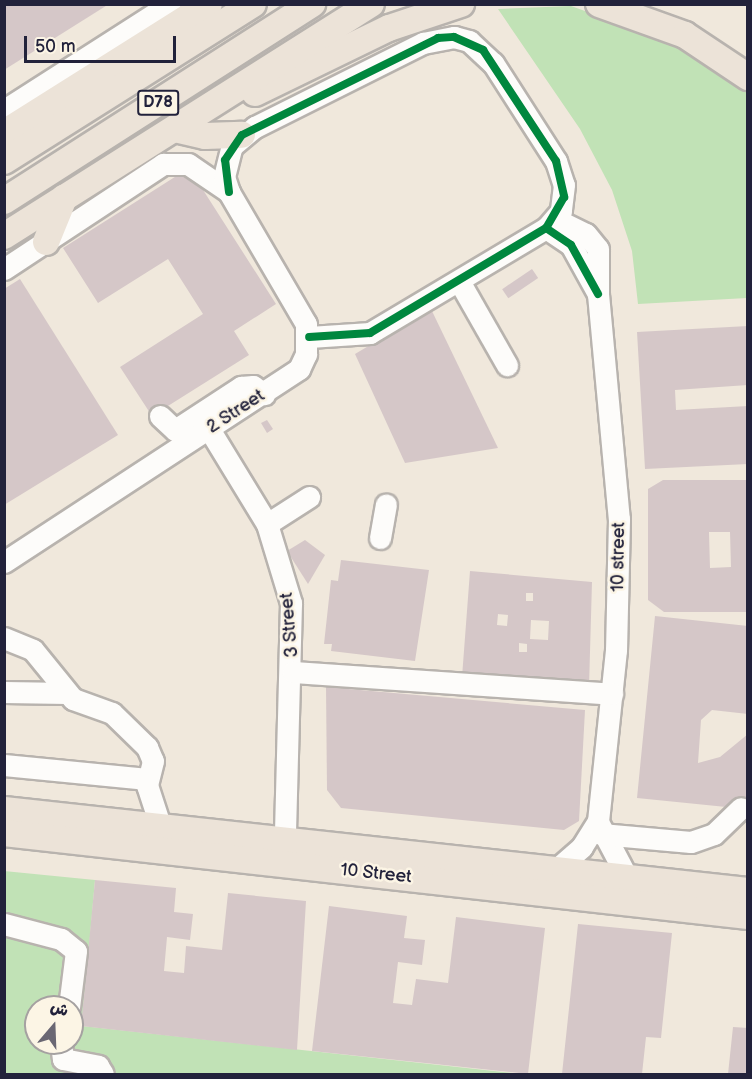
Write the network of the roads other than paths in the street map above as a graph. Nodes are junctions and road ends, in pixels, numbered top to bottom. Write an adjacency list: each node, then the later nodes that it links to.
1 (170, 4): 10 (street)
2 (209, 4): 12 (main road)
3 (253, 4): 14 (main road, D78)
4 (312, 4): 17 (main road, D78)
5 (371, 4): 9 (main road)
6 (462, 4): 9 (main road)
7 (599, 4): 8 (main road)
8 (747, 77)
9 (217, 102): 11 (main road)
10 (4, 110)
11 (175, 129): 13 (main road); 16 (main road)
12 (4, 133)
13 (242, 135): 15 (street); 18 (street)
14 (4, 161)
15 (230, 192): 20 (street); 23 (street)
16 (64, 198): 19 (main road); 20 (main road)
17 (4, 201)
18 (551, 224): 22 (street); 37 (street, 10 street)
19 (4, 236)
20 (46, 242): 21 (street)
21 (4, 269)
22 (459, 281): 23 (street); 24 (street)
23 (309, 337): 25 (street, 2 Street)
24 (507, 365)
25 (264, 394): 26 (street); 27 (street, 2 Street)
26 (160, 416)
27 (209, 429): 30 (street, 3 Street); 32 (street, 2 Street)
28 (309, 497): 30 (street)
29 (386, 505): 31 (street)
30 (267, 524): 34 (street, 3 Street)
31 (380, 538)
32 (4, 562)
33 (4, 638): 36 (street)
34 (293, 672): 37 (street); 45 (street, 3 Street)
35 (4, 692): 36 (street)
36 (67, 693): 39 (street)
37 (612, 694): 43 (street, 10 street)
38 (7, 763): 39 (street)
39 (147, 779): 42 (street)
40 (741, 808): 43 (street)
41 (4, 810): 42 (main road, 10 Street)
42 (160, 825): 45 (main road, 10 Street)
43 (599, 828): 46 (street); 47 (street)
44 (4, 833): 49 (main road, 10 Street)
45 (285, 839): 46 (main road, 10 Street)
46 (556, 870): 47 (main road, 10 Street)
47 (627, 877): 48 (main road, 10 Street)
48 (747, 891)
49 (706, 910): 50 (main road, 10 Street); 52 (main road)
50 (747, 916)
51 (4, 924): 53 (street)
52 (747, 925)
53 (70, 995)
54 (63, 1055): 55 (street)
55 (103, 1074)

